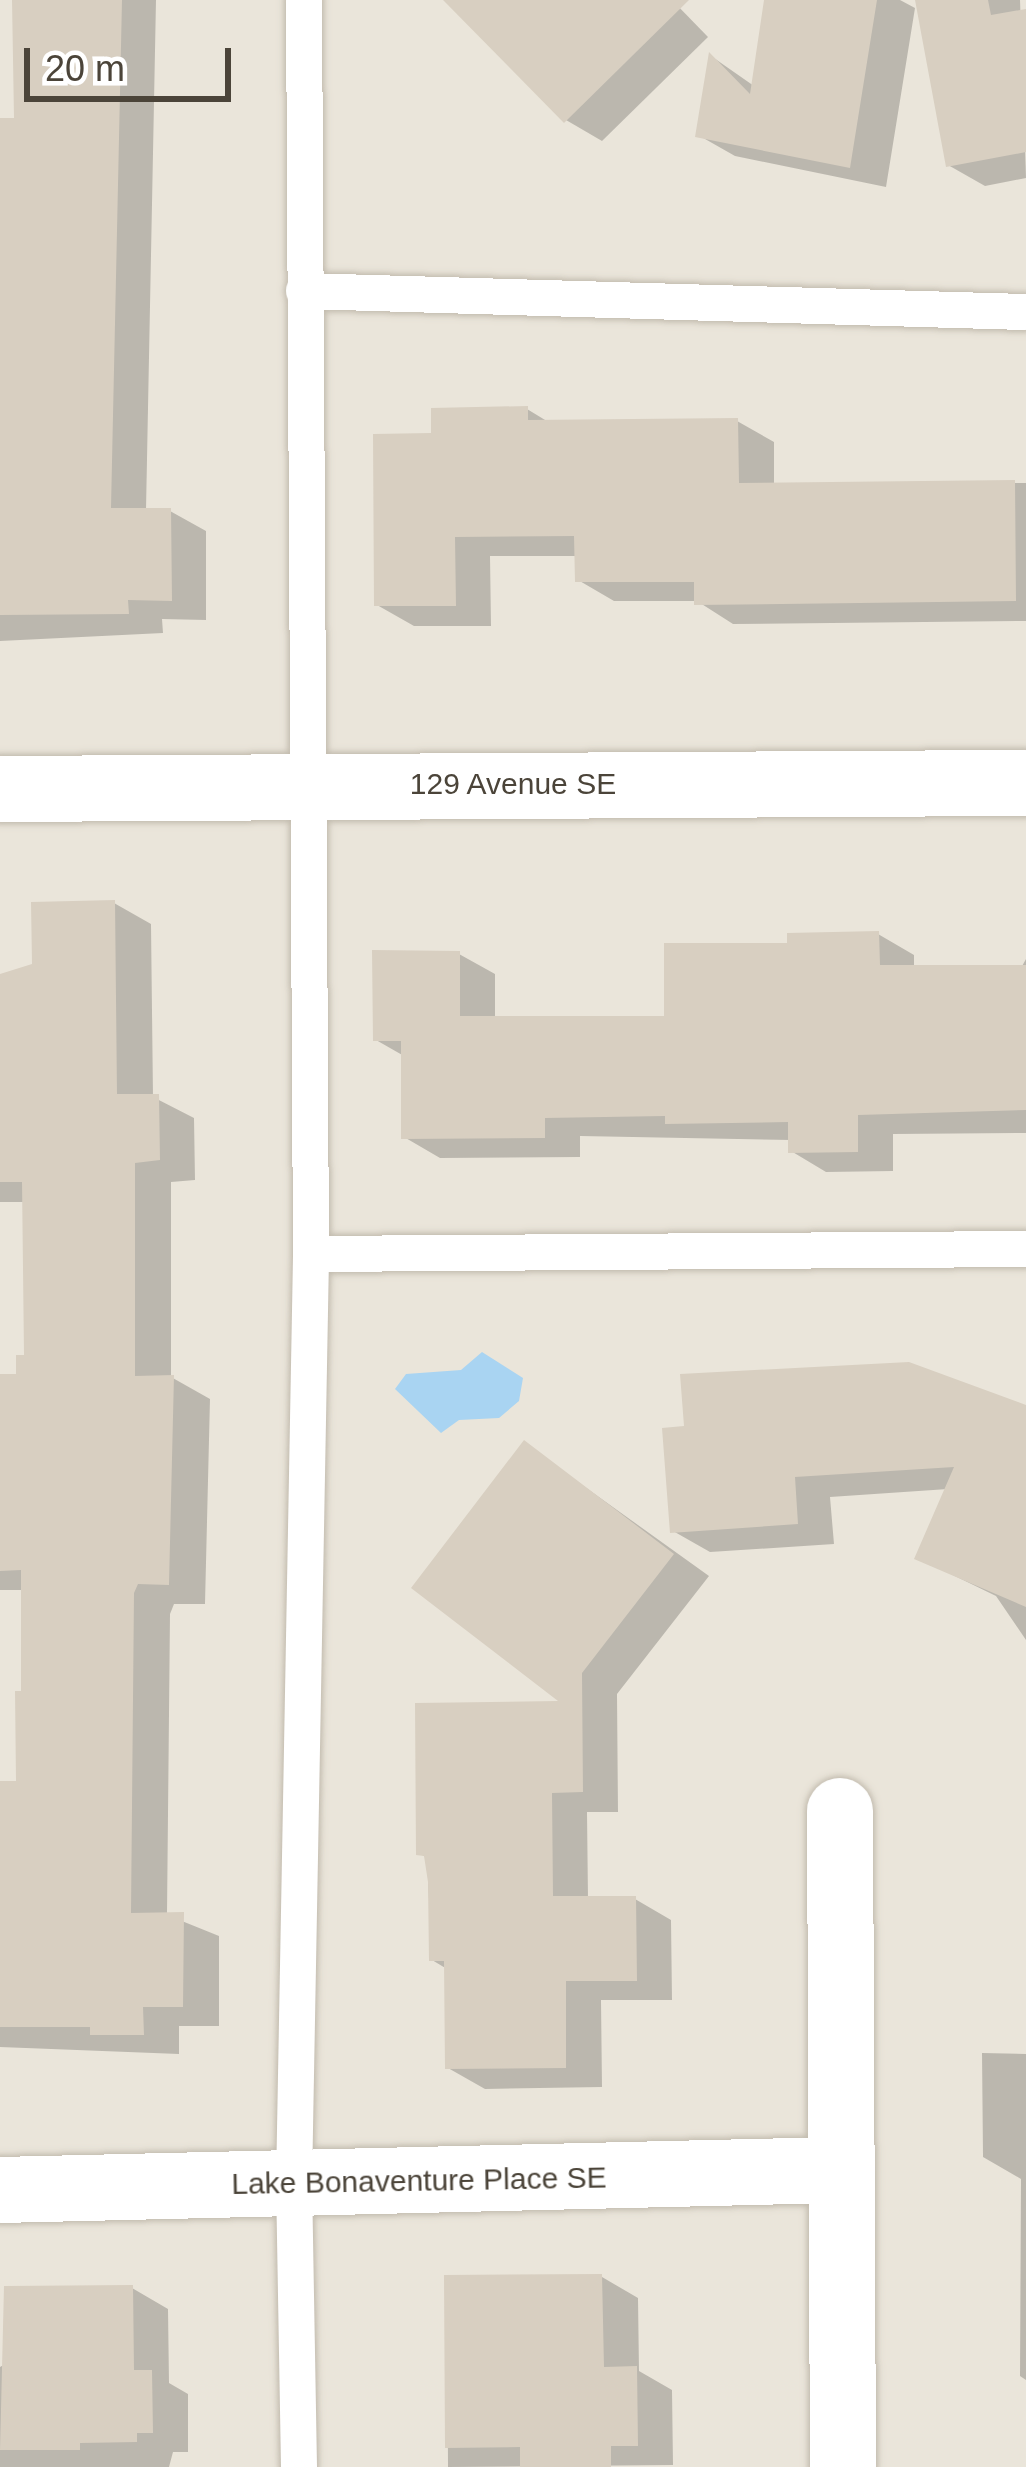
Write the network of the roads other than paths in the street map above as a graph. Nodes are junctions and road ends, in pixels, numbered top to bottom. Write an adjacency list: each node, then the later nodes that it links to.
1 (304, 0): 2 (lane)
2 (304, 291): 3 (lane); 5 (lane)
3 (1026, 312)
4 (1026, 783): 5 (street, 129 Avenue SE)
5 (308, 784): 6 (street, 129 Avenue SE); 8 (lane)
6 (0, 789)
7 (1026, 1249): 8 (lane)
8 (310, 1254): 11 (lane)
9 (839, 1811): 10 (street)
10 (838, 2170): 11 (street, Lake Bonaventure Place SE); 14 (street)
11 (294, 2184): 12 (street, Lake Bonaventure Place SE); 13 (lane)
12 (0, 2191)
13 (299, 2467)
14 (843, 2467)

